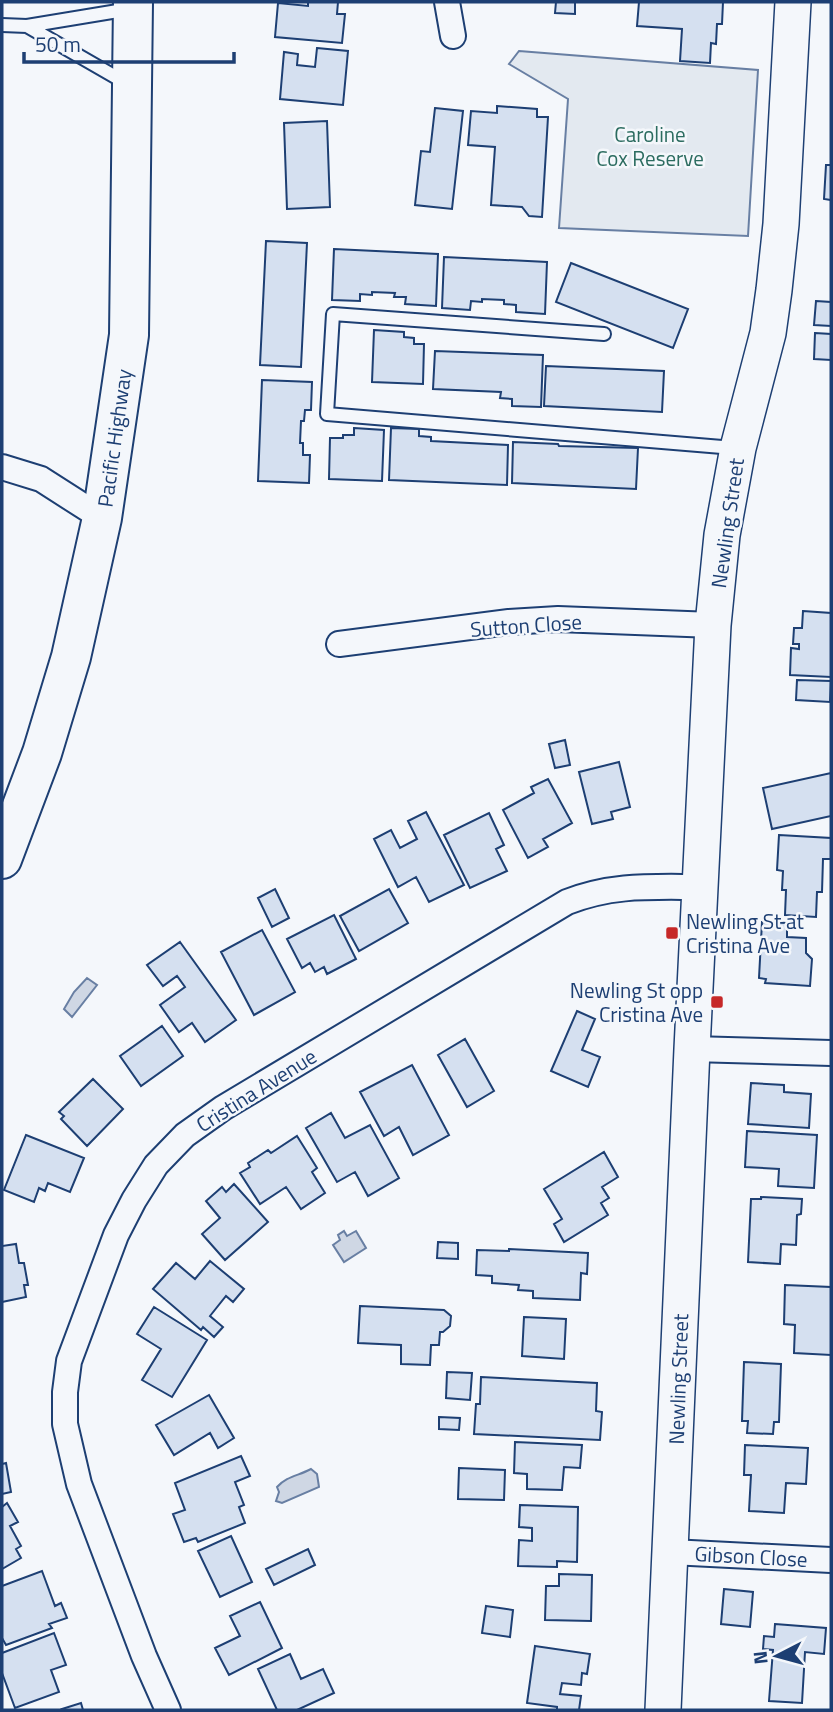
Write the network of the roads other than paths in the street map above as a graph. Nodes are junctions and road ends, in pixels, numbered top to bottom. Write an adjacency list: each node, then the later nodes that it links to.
1 (447, 2): 6 (street)
2 (793, 2): 9 (street, Newling Street)
3 (133, 5): 5 (lane); 7 (main road, Pacific Highway)
4 (2, 24): 5 (lane)
5 (27, 26): 7 (lane)
6 (453, 36)
7 (132, 86): 11 (main road, Pacific Highway)
8 (604, 334): 9 (lane)
9 (738, 448): 12 (street, Newling Street)
10 (2, 467): 11 (street)
11 (102, 518): 14 (main road, Pacific Highway)
12 (713, 625): 13 (street, Sutton Close); 15 (street, Newling Street)
13 (339, 644)
14 (2, 859)
15 (700, 887): 16 (street, Newling Street); 20 (street, Cristina Avenue)
16 (692, 1049): 17 (street); 18 (street, Newling Street)
17 (831, 1053)
18 (671, 1552): 19 (street, Gibson Close); 21 (street, Newling Street)
19 (831, 1560)
20 (168, 1710)
21 (663, 1710)

